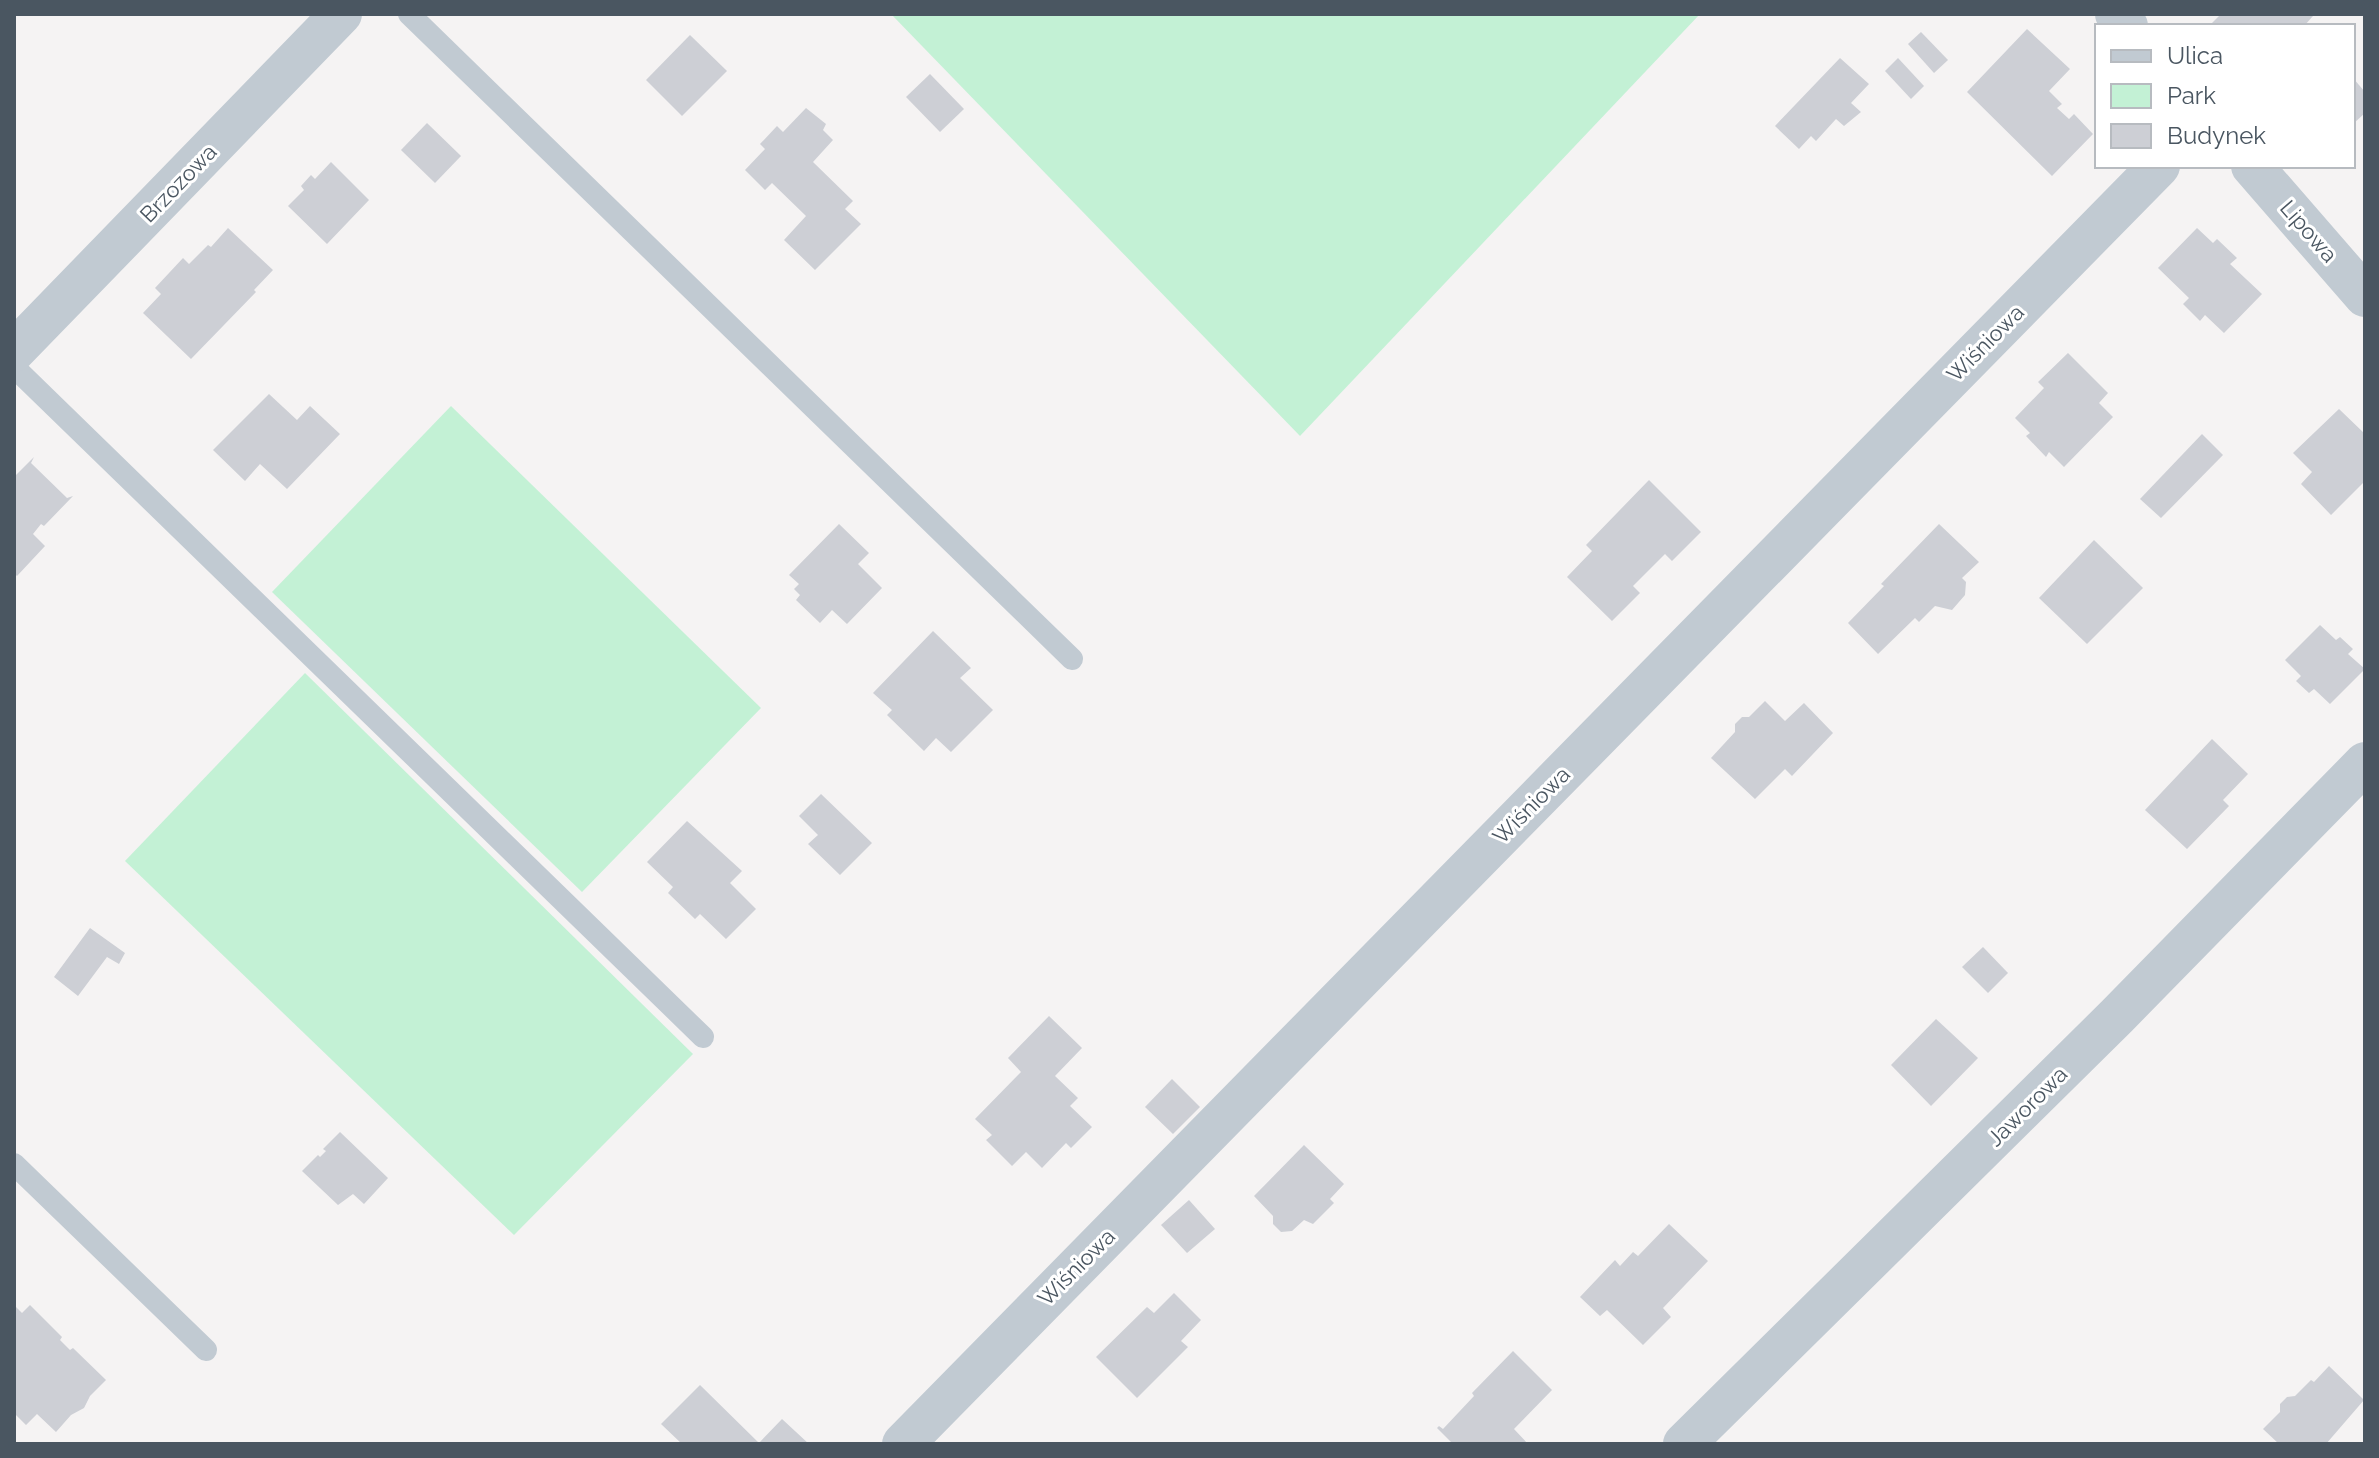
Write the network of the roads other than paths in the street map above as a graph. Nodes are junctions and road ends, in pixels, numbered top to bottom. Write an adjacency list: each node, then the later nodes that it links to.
1 (341, 14): 6 (street, Brzozowa)
2 (409, 14): 8 (lane)
3 (2157, 168): 13 (street, Wiśniowa)
4 (2254, 168): 5 (street, Lipowa)
5 (2365, 296)
6 (14, 351)
7 (14, 367): 10 (lane)
8 (1072, 659)
9 (2365, 763): 14 (street, Jaworowa)
10 (703, 1037)
11 (14, 1164): 12 (lane)
12 (206, 1350)
13 (903, 1444)
14 (1684, 1444)

